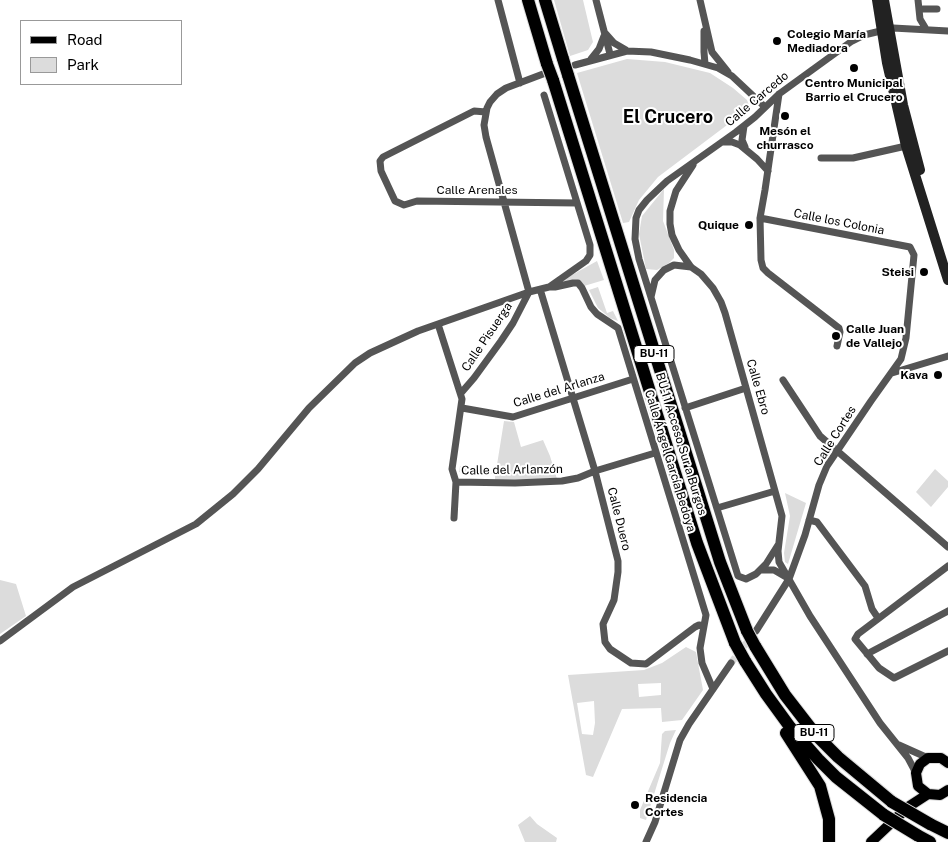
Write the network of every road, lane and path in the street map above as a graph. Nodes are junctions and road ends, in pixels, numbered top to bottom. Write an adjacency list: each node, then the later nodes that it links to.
1 (498, 0): 28 (street)
2 (528, 0): 26 (highway, BU-11 Acceso Sur a Burgos / BU-11)
3 (544, 0): 25 (highway, BU-11 Acceso Sur a Burgos / BU-11)
4 (596, 0): 17 (street)
5 (700, 0): 12 (street)
6 (877, 0): 14 (main road)
7 (884, 0): 14 (main road)
8 (918, 0): 11 (street)
9 (923, 9): 10 (street)
10 (937, 9)
11 (920, 18): 13 (street); 15 (street)
12 (704, 21): 18 (street); 20 (street)
13 (914, 28): 14 (street, Calle Carcedo); 15 (street, Calle Carcedo)
14 (885, 29): 29 (street, Calle Carcedo); 35 (main road); 45 (main road)
15 (926, 29): 16 (street, Calle Carcedo)
16 (948, 31)
17 (605, 33): 19 (street); 21 (street); 22 (street)
18 (704, 36): 23 (street); 24 (street)
19 (627, 51): 21 (street); 23 (street)
20 (712, 52): 24 (street); 27 (street)
21 (610, 54): 22 (street)
22 (591, 60): 25 (street)
23 (690, 60): 24 (street)
24 (706, 64): 27 (street)
25 (569, 66): 82 (highway, BU-11 Acceso Sur a Burgos / BU-11)
26 (548, 73): 28 (street); 86 (highway, BU-11 Acceso Sur a Burgos / BU-11)
27 (732, 76): 31 (street)
28 (520, 82): 32 (street)
29 (779, 94): 31 (street, Calle Carcedo); 39 (street)
30 (544, 95): 41 (street)
31 (765, 107): 33 (street, Calle Carcedo)
32 (486, 112): 40 (street); 40 (street, Calle Arenales)
33 (744, 126): 34 (street, Calle Carcedo); 36 (street)
34 (722, 142): 36 (street); 37 (street, Calle Carcedo)
35 (906, 146): 38 (street); 48 (main road)
36 (746, 150): 39 (street)
37 (700, 157): 43 (street, Calle Carcedo); 52 (street, Calle Carcedo)
38 (821, 158)
39 (768, 171): 42 (street)
40 (503, 202): 41 (street, Calle Arenales); 51 (street)
41 (577, 203): 49 (street)
42 (760, 218): 44 (street, Calle los Colonia); 54 (street)
43 (679, 250): 46 (street); 47 (street, Calle Ebro)
44 (912, 250): 55 (street, Calle Cortes)
45 (948, 259)
46 (674, 265): 47 (street); 52 (street)
47 (691, 267): 61 (street, Calle Ebro)
48 (948, 280)
49 (549, 287): 50 (street); 59 (street, Calle Ángel García Bedoya)
50 (540, 289): 51 (street); 63 (street, Calle Duero)
51 (528, 292): 53 (street); 62 (street, Calle Pisuerga)
52 (651, 300): 65 (street)
53 (438, 324): 62 (street, Calle Pisuerga); 83 (street)
54 (837, 346)
55 (905, 349): 57 (street); 58 (street, Calle Cortes)
56 (948, 356): 57 (street)
57 (917, 365): 58 (street)
58 (892, 373): 66 (street, Calle Cortes)
59 (633, 379): 63 (street, Calle del Arlanza); 67 (street, Calle Ángel García Bedoya)
60 (783, 380): 66 (street)
61 (746, 388): 65 (street); 70 (street, Calle Ebro)
62 (461, 393): 64 (street, Calle Pisuerga)
63 (573, 397): 64 (street, Calle del Arlanza); 68 (street, Calle Duero)
64 (462, 408): 69 (street, Calle Pisuerga)
65 (686, 408): 71 (street)
66 (836, 451): 73 (street, Calle Cortes); 75 (street)
67 (655, 453): 68 (street, Calle del Arlanzón); 81 (street, Calle Ángel García Bedoya)
68 (595, 471): 69 (street, Calle del Arlanzón); 81 (street, Calle Duero)
69 (456, 482): 72 (street, Calle Pisuerga)
70 (775, 491): 71 (street); 74 (street, Calle Ebro)
71 (717, 508): 77 (street)
72 (454, 518)
73 (809, 520): 78 (street, Calle Cortes); 80 (street)
74 (778, 545): 77 (street, Calle Ebro); 78 (street, Calle Ebro)
75 (948, 547)
76 (948, 566): 80 (street)
77 (761, 570): 78 (street)
78 (789, 579): 82 (street, Calle Cortes); 88 (street, Calle Ebro)
79 (948, 610): 85 (street)
80 (878, 618): 85 (street)
81 (703, 626): 87 (street, Calle Ángel García Bedoya)
82 (752, 631): 96 (highway, BU-11, bridge)
83 (0, 641)
84 (948, 651): 85 (street)
85 (867, 654)
86 (739, 664): 87 (street); 98 (highway); 100 (highway, BU-11, bridge)
87 (713, 689): 97 (street)
88 (898, 744): 89 (street); 91 (street, Calle Ebro)
89 (928, 758): 90 (main road); 91 (main road)
90 (948, 763)
91 (916, 773): 92 (main road)
92 (918, 786): 94 (main road); 95 (main road)
93 (948, 790): 94 (main road)
94 (928, 794): 95 (main road)
95 (908, 807): 99 (main road)
96 (948, 833)
97 (646, 842)
98 (829, 842)
99 (871, 842)
100 (930, 842)

